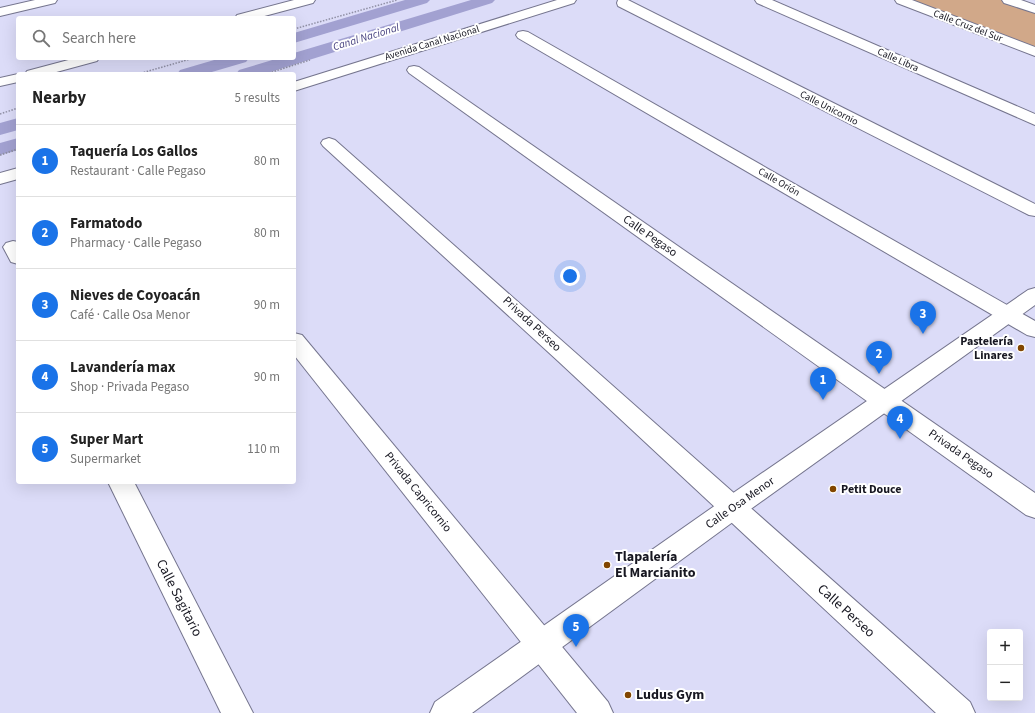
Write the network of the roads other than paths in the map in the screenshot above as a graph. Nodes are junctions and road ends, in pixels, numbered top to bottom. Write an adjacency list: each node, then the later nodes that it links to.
1 (51, 0): 9 (street)
2 (309, 0): 10 (street)
3 (570, 0): 18 (street, Avenida Canal Nacional)
4 (761, 0): 19 (street, Calle Libra)
5 (901, 0): 12 (street, Calle Cruz del Sur)
6 (1008, 0): 8 (street)
7 (623, 3): 23 (street, Calle Unicornio)
8 (1035, 9)
9 (0, 12)
10 (249, 16)
11 (524, 35): 25 (street, Calle Orión)
12 (1035, 52)
13 (84, 60): 15 (street)
14 (414, 70): 28 (street, Calle Pegaso)
15 (40, 72)
16 (16, 78): 17 (street)
17 (0, 82)
18 (296, 86)
19 (1035, 120)
20 (329, 143): 31 (street, Privada Perseo)
21 (16, 174): 22 (street)
22 (0, 179)
23 (1035, 211)
24 (1035, 295): 25 (street, Calle Osa Menor)
25 (1008, 314): 26 (street, Calle Orión); 28 (street, Calle Osa Menor)
26 (1035, 330)
27 (296, 342): 32 (street, Privada Capricornio)
28 (886, 401): 30 (street, Privada Pegaso); 31 (street, Calle Osa Menor)
29 (123, 484): 33 (street, Calle Sagitario)
30 (1035, 507)
31 (732, 508): 32 (street, Calle Osa Menor); 36 (street, Calle Perseo)
32 (542, 644): 34 (street, Calle Osa Menor); 35 (street, Privada Capricornio)
33 (237, 713)
34 (446, 713)
35 (597, 713)
36 (959, 713)

